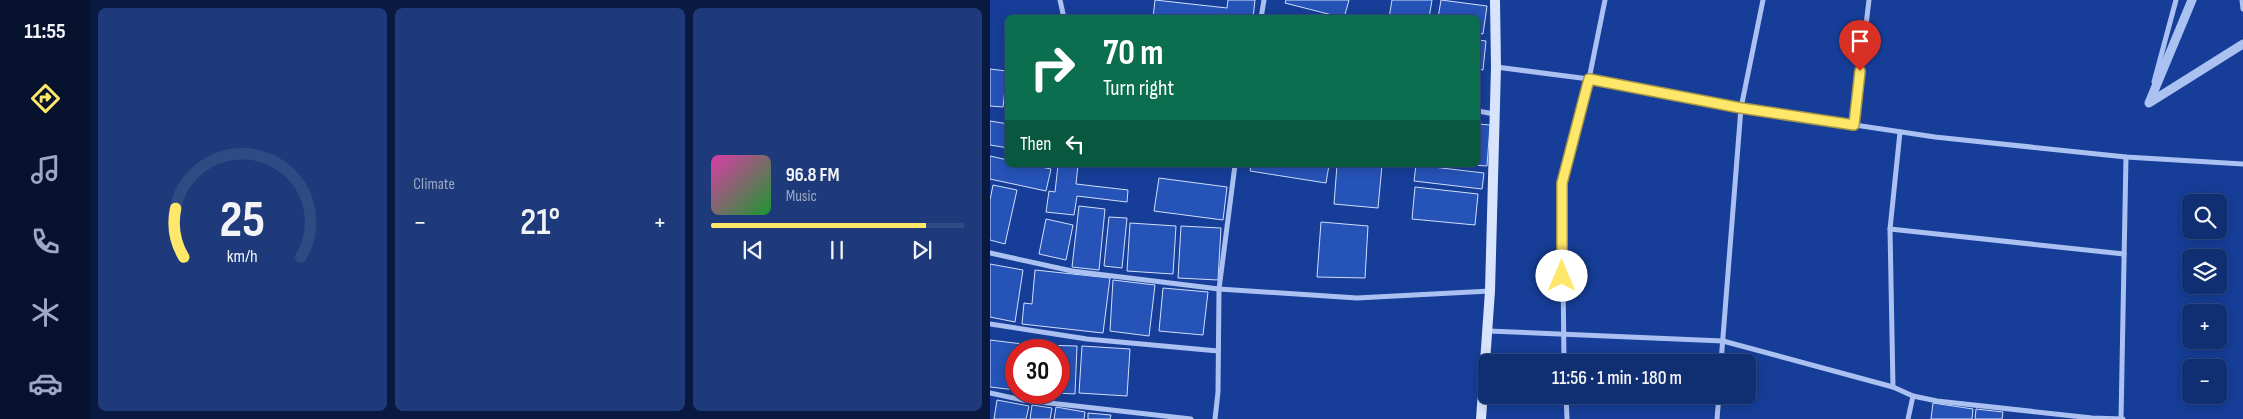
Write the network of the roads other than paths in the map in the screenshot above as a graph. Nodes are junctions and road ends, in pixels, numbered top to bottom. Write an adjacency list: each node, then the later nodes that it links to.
1 (1060, 0): 11 (street)
2 (1264, 0): 12 (street)
3 (1495, 0): 14 (main road)
4 (1605, 0): 15 (street)
5 (1763, 0): 17 (street)
6 (1869, 0): 20 (street)
7 (2176, 0): 16 (street)
8 (2192, 0): 16 (street)
9 (2242, 0): 10 (street)
10 (2243, 9)
11 (1063, 15)
12 (1261, 15)
13 (2243, 44): 16 (street)
14 (1496, 67): 15 (street); 19 (main road)
15 (1589, 79): 17 (street); 32 (street)
16 (2148, 103)
17 (1741, 108): 20 (street); 33 (street)
18 (1480, 111): 19 (street)
19 (1494, 114): 29 (main road)
20 (1854, 125): 21 (street)
21 (1900, 132): 22 (street); 25 (street)
22 (2126, 157): 23 (street); 27 (street)
23 (2243, 164)
24 (1235, 167): 28 (street)
25 (1890, 229): 27 (street); 37 (street)
26 (990, 253): 28 (street)
27 (2124, 254): 49 (street)
28 (1219, 289): 29 (street); 34 (street)
29 (1490, 291): 31 (main road)
30 (990, 324): 34 (street)
31 (1488, 331): 32 (street); 45 (main road)
32 (1562, 333): 33 (street); 35 (street)
33 (1723, 340): 36 (street); 37 (street)
34 (1218, 351): 44 (street)
35 (1563, 354)
36 (1722, 354)
37 (1893, 387): 39 (street)
38 (990, 393): 43 (street)
39 (1913, 396): 42 (street); 48 (street)
40 (1566, 404): 46 (street)
41 (1719, 404): 47 (street)
42 (2054, 417): 49 (street)
43 (1191, 419)
44 (1215, 419)
45 (1482, 419)
46 (1567, 419)
47 (1718, 419)
48 (1908, 419)
49 (2122, 419)

